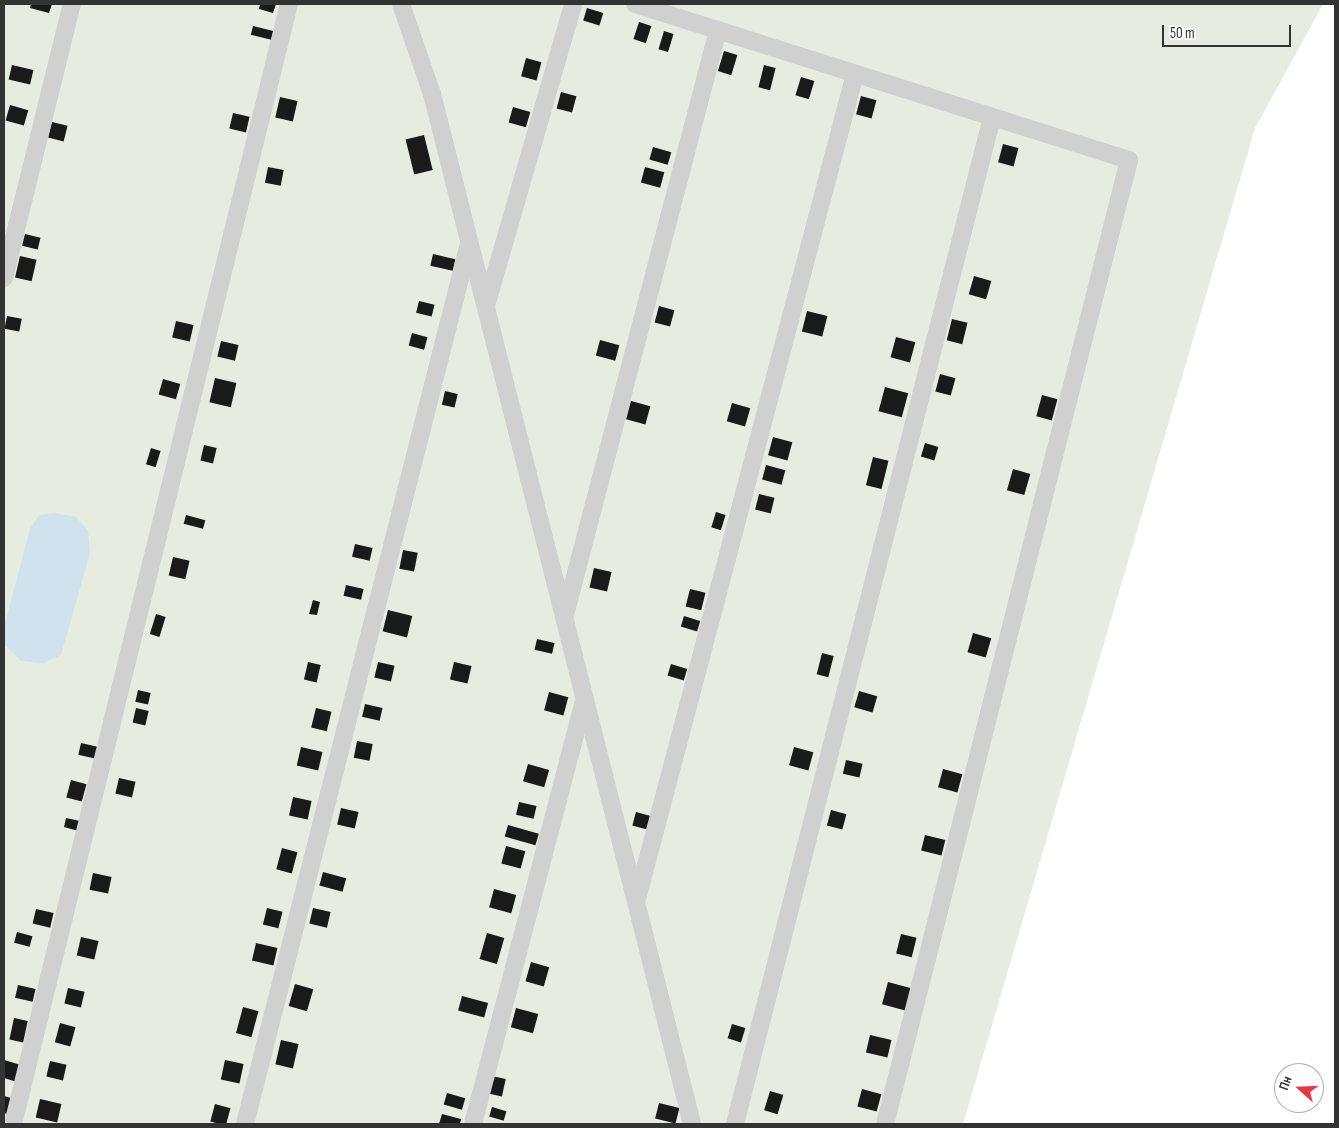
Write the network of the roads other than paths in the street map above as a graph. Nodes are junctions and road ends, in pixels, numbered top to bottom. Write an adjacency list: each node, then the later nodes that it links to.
1 (72, 4): 10 (lane)
2 (289, 4): 15 (lane)
3 (401, 4): 9 (lane)
4 (573, 4): 11 (lane)
5 (634, 4): 6 (lane)
6 (718, 30): 7 (lane); 12 (lane)
7 (855, 74): 8 (lane); 14 (lane)
8 (992, 117): 19 (lane); 20 (lane)
9 (469, 241): 11 (lane); 16 (lane)
10 (4, 278)
11 (486, 307): 12 (lane)
12 (564, 618): 13 (lane)
13 (585, 700): 14 (lane); 17 (lane)
14 (636, 902): 18 (lane)
15 (13, 1124)
16 (245, 1124)
17 (473, 1124)
18 (692, 1124)
19 (735, 1124)
20 (886, 1124)

